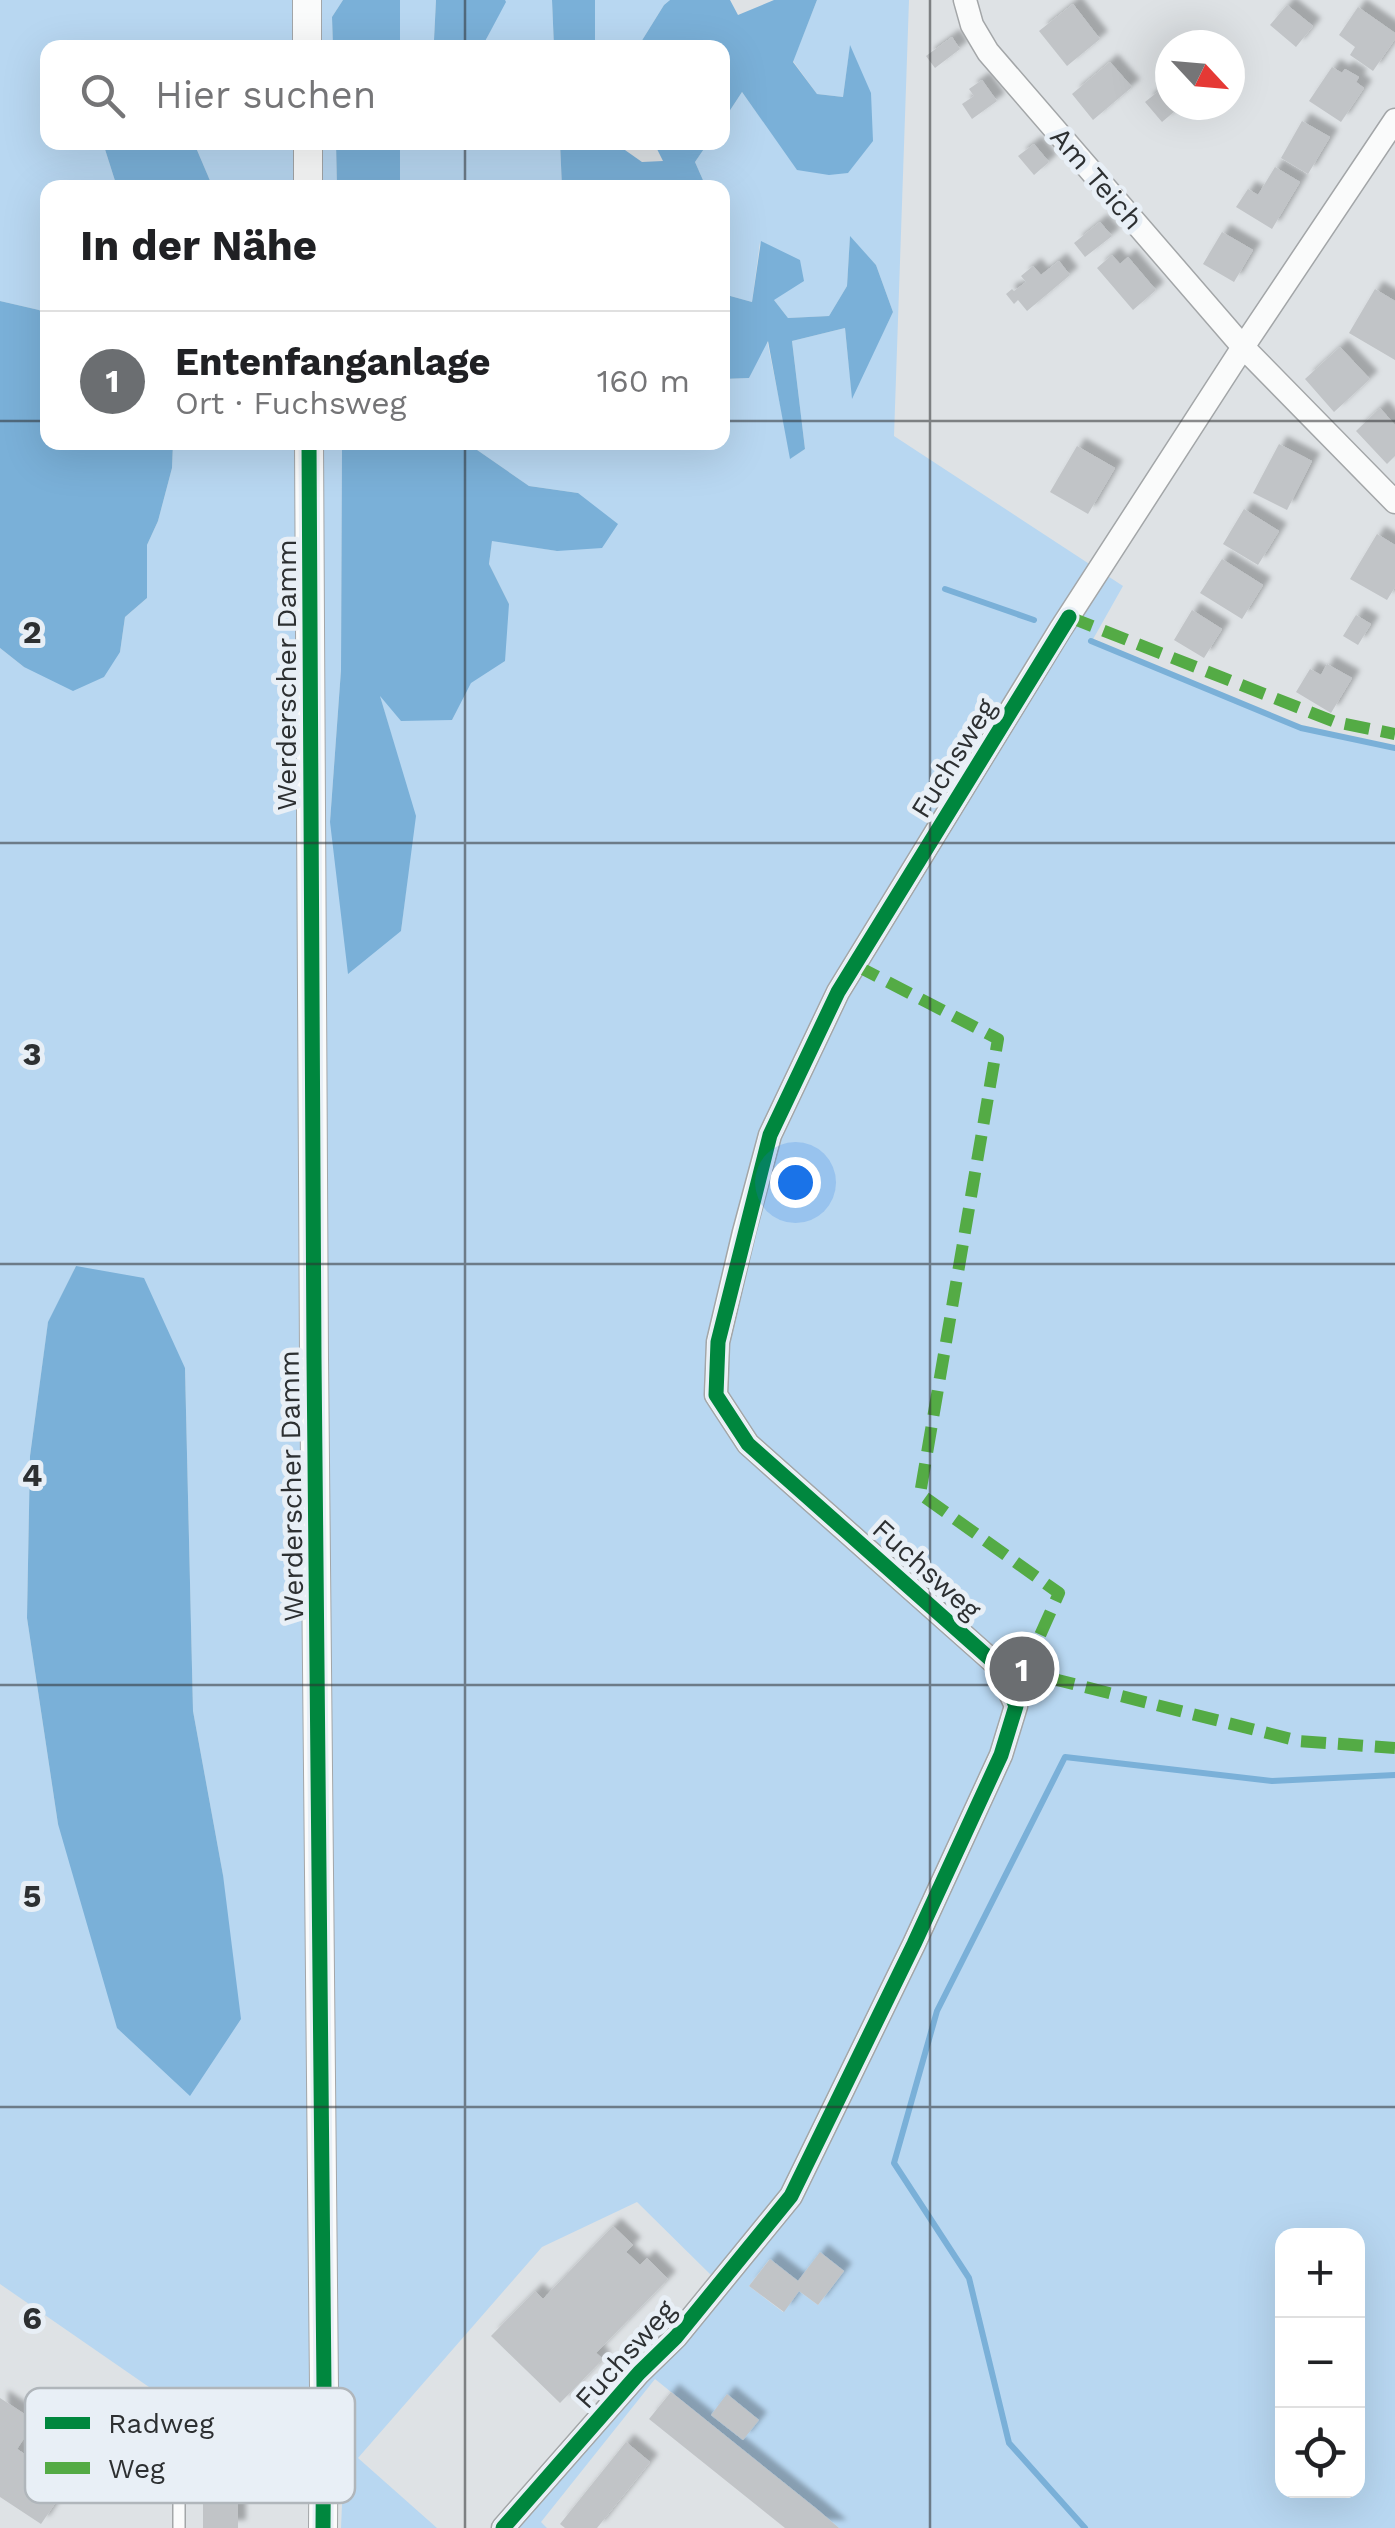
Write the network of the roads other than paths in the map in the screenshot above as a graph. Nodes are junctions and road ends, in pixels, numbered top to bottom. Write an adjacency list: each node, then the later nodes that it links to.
1 (307, 0): 3 (street)
2 (965, 0): 7 (street, Am Teich)
3 (307, 40)
4 (1395, 120): 7 (street, Fuchsweg)
5 (308, 150): 6 (street)
6 (308, 180)
7 (1243, 347): 9 (street, Am Teich); 11 (street, Fuchsweg)
8 (310, 450): 10 (street, Werderscher Damm)
9 (1395, 502)
10 (324, 2388)
11 (503, 2528)

